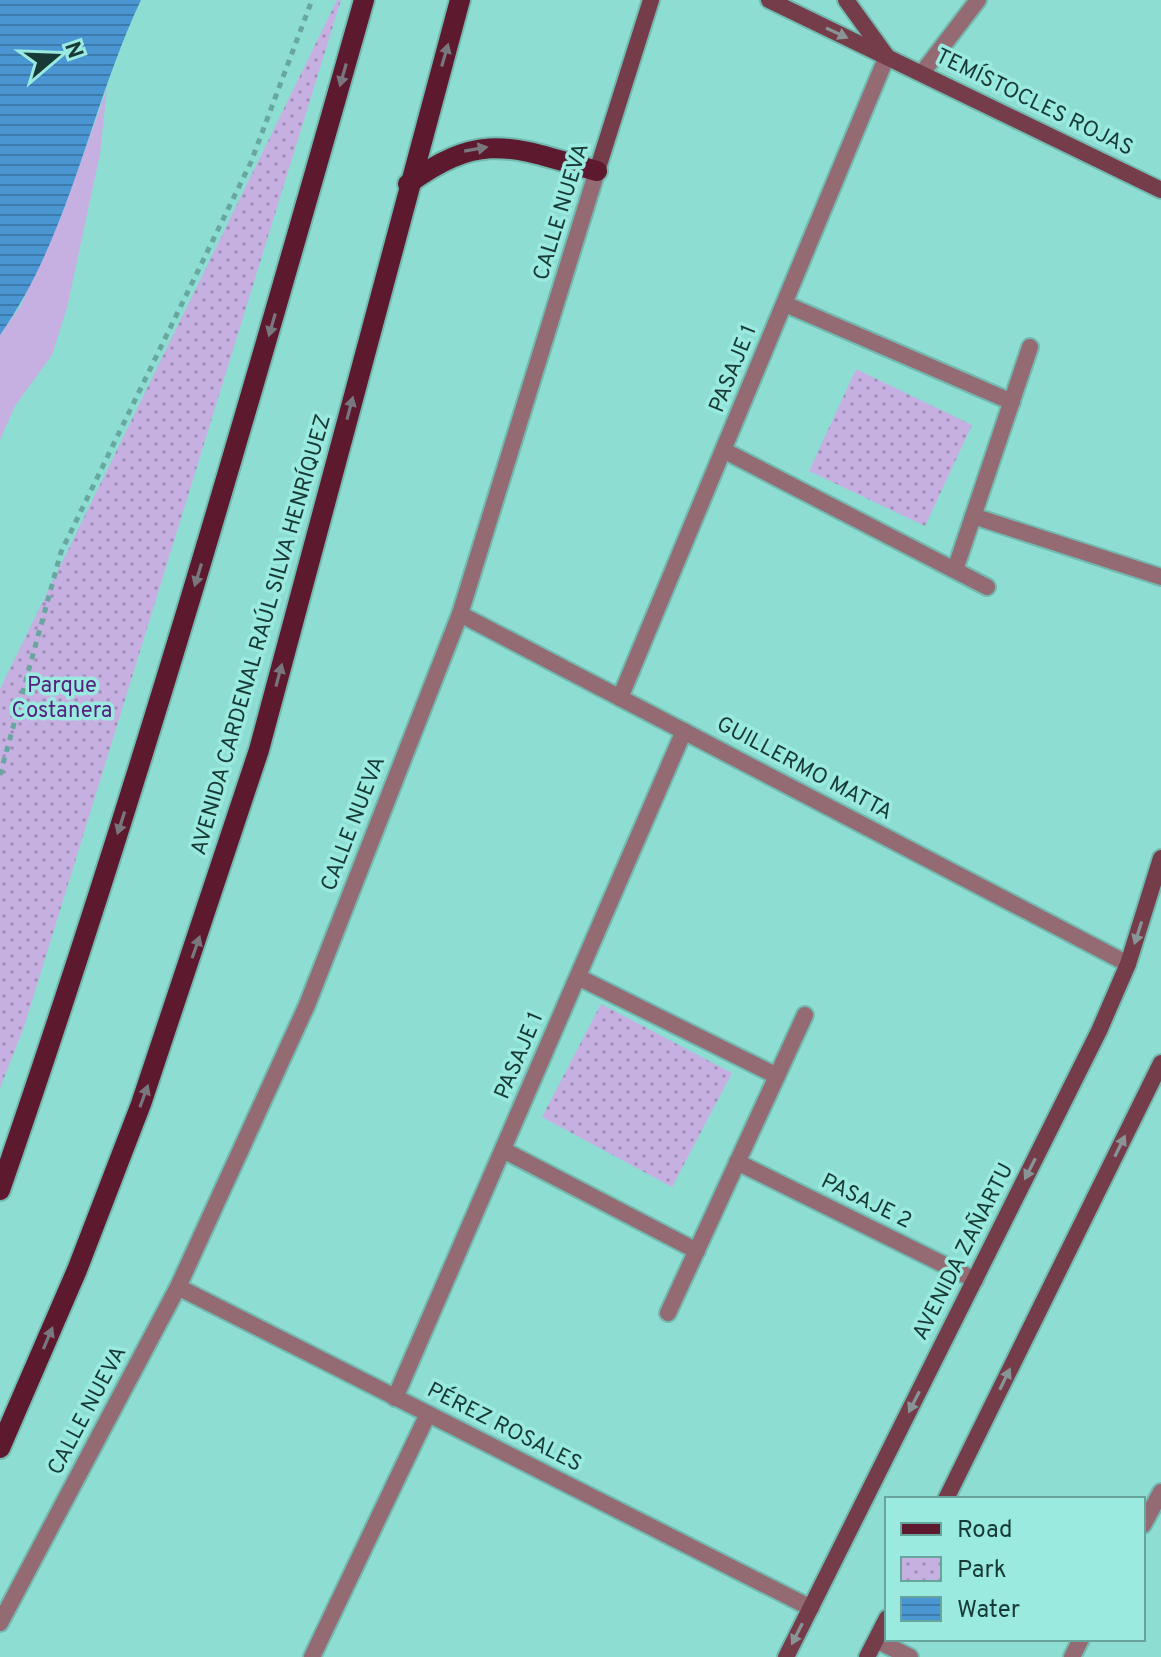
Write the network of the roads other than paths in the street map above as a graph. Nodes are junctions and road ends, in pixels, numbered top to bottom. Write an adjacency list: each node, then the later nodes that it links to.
1 (364, 0): 31 (main road, one-way to 31)
2 (460, 0): 10 (main road, AVENIDA CARDENAL RAÚL SILVA HENRÍQUEZ, one-way to 2)
3 (651, 0): 9 (street, CALLE NUEVA)
4 (769, 0): 7 (street, TEMÍSTOCLES ROJAS, one-way to 7)
5 (846, 0): 7 (street, TEMÍSTOCLES ROJAS)
6 (978, 0): 8 (street)
7 (887, 56): 8 (street, TEMÍSTOCLES ROJAS); 12 (street, PASAJE 1)
8 (922, 73): 11 (street, TEMÍSTOCLES ROJAS)
9 (597, 171): 10 (main road, one-way to 9); 20 (street, CALLE NUEVA)
10 (408, 184): 38 (main road, AVENIDA CARDENAL RAÚL SILVA HENRÍQUEZ, one-way to 10)
11 (1161, 190)
12 (785, 304): 14 (street); 15 (street, PASAJE 1)
13 (1030, 347): 14 (street)
14 (1012, 402): 16 (street)
15 (725, 451): 17 (street); 21 (street, PASAJE 1)
16 (973, 516): 17 (street); 18 (street)
17 (955, 570): 19 (street)
18 (1161, 577)
19 (987, 587)
20 (460, 614): 21 (street, GUILLERMO MATTA); 34 (street, CALLE NUEVA)
21 (620, 698): 22 (street, GUILLERMO MATTA)
22 (684, 731): 24 (street, GUILLERMO MATTA); 25 (street, PASAJE 1)
23 (1161, 858): 24 (street, AVENIDA ZAÑARTU, one-way to 24)
24 (1128, 964): 33 (street, AVENIDA ZAÑARTU, one-way to 33)
25 (578, 977): 28 (street); 29 (street, PASAJE 1)
26 (805, 1015): 28 (street)
27 (1161, 1063): 40 (street, one-way to 27)
28 (777, 1076): 30 (street)
29 (503, 1150): 32 (street); 36 (street, PASAJE 1)
30 (737, 1162): 32 (street); 33 (street, PASAJE 2)
31 (0, 1190)
32 (697, 1251): 35 (street)
33 (975, 1280): 42 (street, AVENIDA ZAÑARTU, one-way to 42)
34 (178, 1287): 36 (street, PÉREZ ROSALES); 44 (street, CALLE NUEVA)
35 (668, 1313)
36 (395, 1398): 37 (street, PÉREZ ROSALES)
37 (428, 1414): 42 (street, PÉREZ ROSALES); 46 (street)
38 (0, 1448)
39 (1161, 1492): 41 (street)
40 (947, 1497)
41 (1145, 1521)
42 (811, 1608): 47 (street, AVENIDA ZAÑARTU, one-way to 47)
43 (885, 1622): 45 (street)
44 (0, 1623)
45 (876, 1640): 48 (street); 49 (street)
46 (312, 1657)
47 (786, 1657)
48 (867, 1657)
49 (910, 1657)

